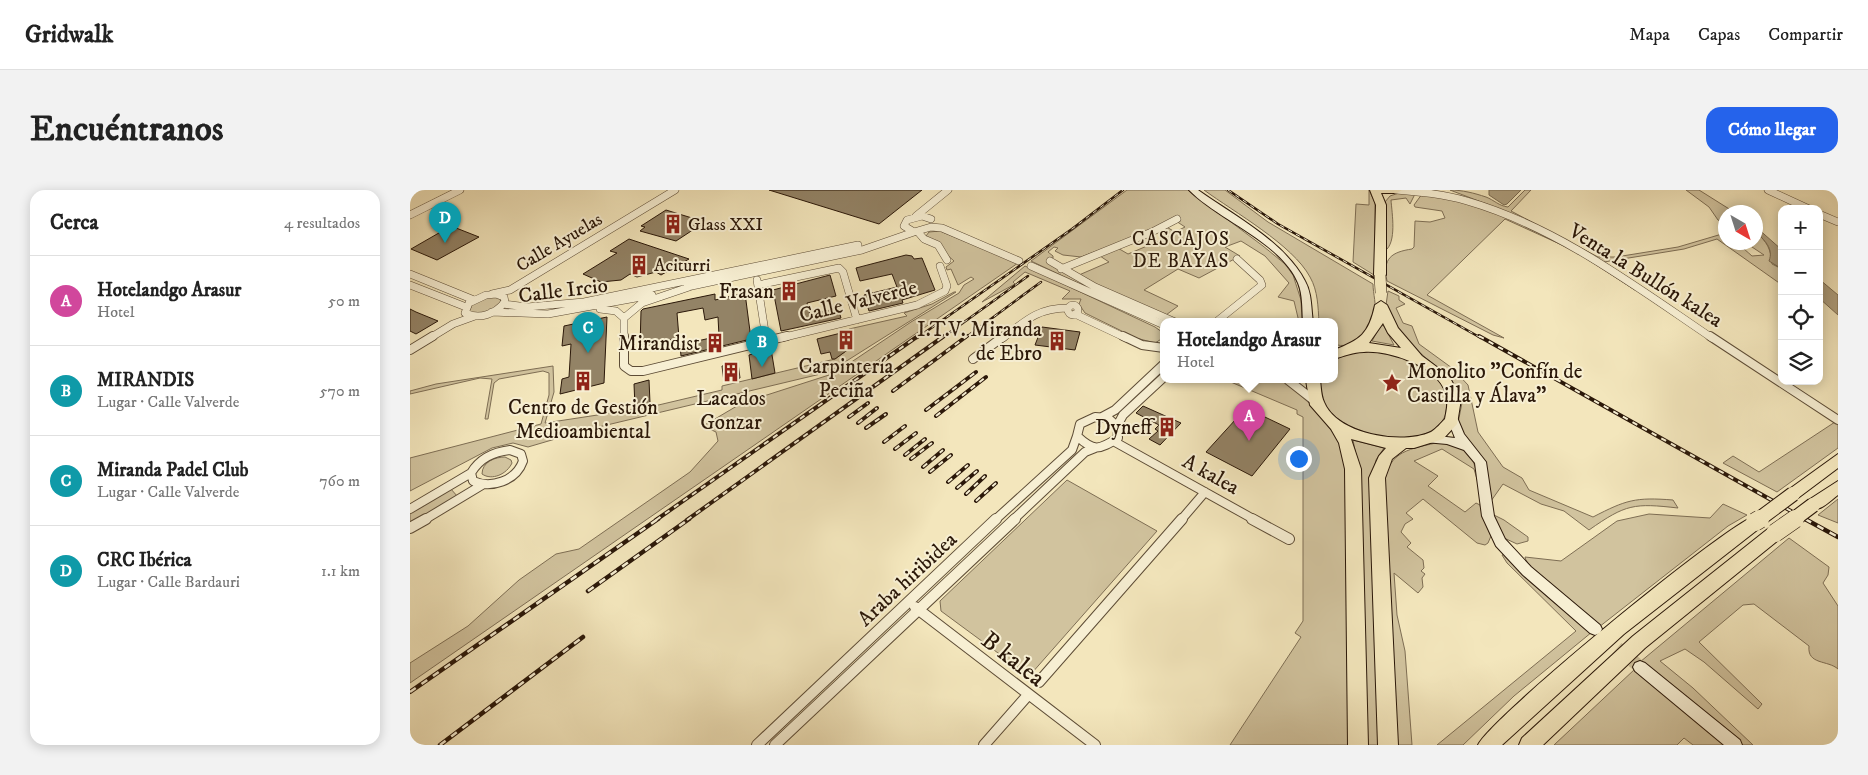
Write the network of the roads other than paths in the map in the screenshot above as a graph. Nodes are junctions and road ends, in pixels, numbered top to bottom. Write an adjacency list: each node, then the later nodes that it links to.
1 (460, 190): 14 (street)
2 (675, 190): 36 (street, Calle Ayuelas)
3 (948, 190): 13 (street)
4 (1193, 190): 48 (street)
5 (1200, 190): 49 (street)
6 (1375, 190): 11 (highway)
7 (1379, 190): 10 (highway)
8 (1421, 190): 10 (street, Venta la Bullón kalea); 66 (street, Venta la Bullón kalea)
9 (1768, 190): 12 (street)
10 (1395, 191): 11 (highway)
11 (1380, 205): 38 (highway, bridge)
12 (1800, 205)
13 (928, 207): 15 (street, Calle Ircio); 19 (street)
14 (410, 215)
15 (916, 216): 19 (street); 20 (street, Calle Ircio)
16 (1823, 216): 18 (street)
17 (1177, 219): 28 (street)
18 (1838, 222)
19 (931, 223): 21 (street); 24 (street)
20 (904, 226): 21 (street); 22 (street, Calle Ircio)
21 (916, 232): 27 (street, Calle Ircio); 50 (street, Calle Valverde)
22 (790, 259): 29 (street); 31 (street, Calle Ircio)
23 (1237, 259): 47 (street)
24 (1019, 260)
25 (1050, 261): 28 (street)
26 (1031, 266): 52 (street)
27 (782, 267): 29 (street, Calle Ircio); 33 (street)
28 (1061, 269): 46 (street)
29 (756, 273): 31 (street, Calle Ircio); 32 (street, Calle Ircio); 33 (street)
30 (410, 274): 39 (street)
31 (717, 274): 40 (street, Calle Ircio)
32 (726, 279): 33 (street); 35 (street, Calle Ircio)
33 (758, 284): 50 (street); 53 (street)
34 (410, 285): 41 (street)
35 (692, 286): 42 (street, Calle Ircio); 45 (street)
36 (510, 290): 37 (street, Calle Ayuelas); 40 (street, Calle Ayuelas)
37 (492, 294): 39 (street, Calle Ayuelas); 40 (street, Calle Ircio)
38 (1381, 299): 56 (highway); 58 (highway)
39 (474, 300): 41 (street)
40 (504, 302): 43 (street)
41 (465, 308): 44 (street); 51 (street)
42 (587, 308): 43 (street, Calle Ircio); 45 (street)
43 (492, 312): 44 (street)
44 (478, 316): 51 (street)
45 (624, 318): 53 (street, Calle Valverde)
46 (1166, 318)
47 (1221, 318)
48 (1307, 318)
49 (1314, 318)
50 (857, 320): 53 (street, Calle Valverde)
51 (453, 324): 55 (street)
52 (1160, 325)
53 (767, 341)
54 (1160, 347): 57 (street)
55 (410, 350)
56 (1340, 351): 58 (highway)
57 (973, 358)
58 (1422, 362): 65 (highway)
59 (1160, 368): 64 (street)
60 (1160, 381): 67 (street)
61 (1292, 383): 63 (street)
62 (1313, 383): 63 (highway)
63 (1316, 402): 68 (highway)
64 (1101, 417): 67 (street); 69 (street)
65 (1452, 418): 70 (highway); 74 (street)
66 (1838, 420)
67 (1117, 426): 71 (street)
68 (1338, 426): 72 (highway); 93 (highway)
69 (1077, 436): 73 (street); 83 (street, Araba hiribidea)
70 (1429, 439): 72 (highway); 74 (street)
71 (1115, 442): 73 (street); 79 (street, A kalea)
72 (1401, 444): 94 (highway)
73 (1095, 448): 84 (street, Araba hiribidea)
74 (1469, 448): 85 (street)
75 (1838, 460): 95 (highway, bridge)
76 (471, 473): 77 (street); 77 (street); 80 (street)
77 (482, 485): 81 (street)
78 (1838, 487): 96 (highway, bridge)
79 (1205, 492): 82 (street, A kalea); 87 (street)
80 (410, 508)
81 (410, 528)
82 (1289, 539)
83 (908, 603): 84 (street, B kalea); 89 (street, Araba hiribidea)
84 (918, 610): 88 (street, B kalea); 90 (street, Araba hiribidea)
85 (1595, 629)
86 (1640, 666): 97 (street)
87 (1040, 682)
88 (1028, 695): 91 (street); 92 (street, B kalea)
89 (756, 745)
90 (775, 745)
91 (984, 745)
92 (1095, 745)
93 (1358, 745)
94 (1388, 745)
95 (1488, 745)
96 (1528, 745)
97 (1736, 745)

